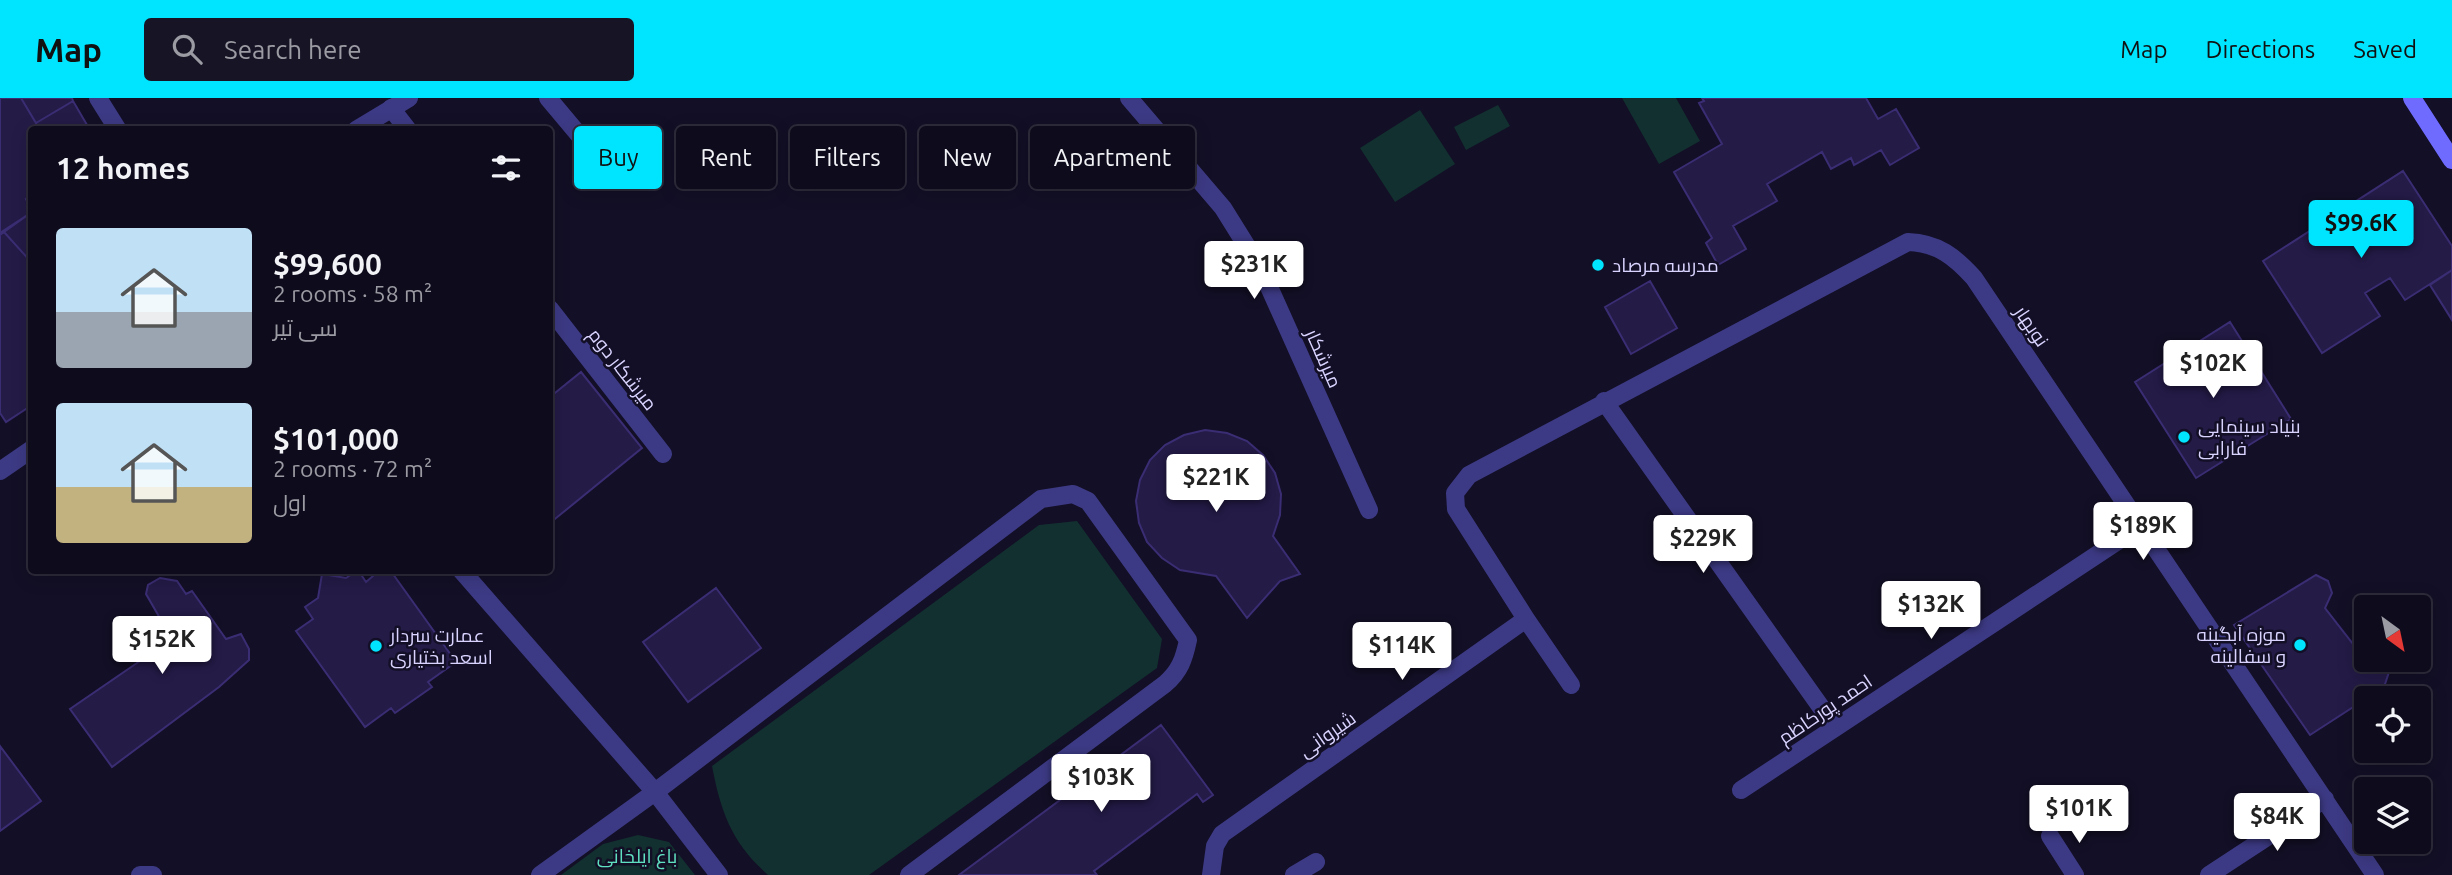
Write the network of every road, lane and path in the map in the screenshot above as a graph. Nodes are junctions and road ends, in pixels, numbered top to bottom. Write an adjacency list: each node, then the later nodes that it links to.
1 (98, 98): 7 (street)
2 (409, 98): 6 (street)
3 (548, 98): 10 (street)
4 (1129, 98): 17 (street, میرشکار)
5 (2412, 98): 11 (street)
6 (391, 108): 8 (street); 9 (street)
7 (116, 126)
8 (362, 126)
9 (405, 126)
10 (574, 129)
11 (2452, 160)
12 (553, 313): 15 (street, میرشکار دوم)
13 (1604, 401): 18 (street, نوبهار); 20 (street, نوبهار); 22 (street)
14 (28, 452): 16 (street)
15 (663, 454)
16 (0, 471)
17 (1369, 510)
18 (2142, 525): 22 (street, احمد پورکاظم); 25 (street, نوبهار)
19 (464, 574): 24 (street)
20 (1525, 619): 21 (street); 33 (street, شیروانی)
21 (1571, 685)
22 (1835, 727): 23 (street, احمد پورکاظم)
23 (1741, 790)
24 (654, 792): 30 (street); 31 (street); 32 (street)
25 (2325, 799): 36 (street); 37 (street, نوبهار)
26 (2050, 836): 35 (street)
27 (1316, 862): 34 (street)
28 (140, 875): 29 (street)
29 (153, 875)
30 (540, 875)
31 (719, 875)
32 (909, 875)
33 (1212, 875)
34 (1294, 875)
35 (2075, 875)
36 (2209, 875)
37 (2375, 875)

